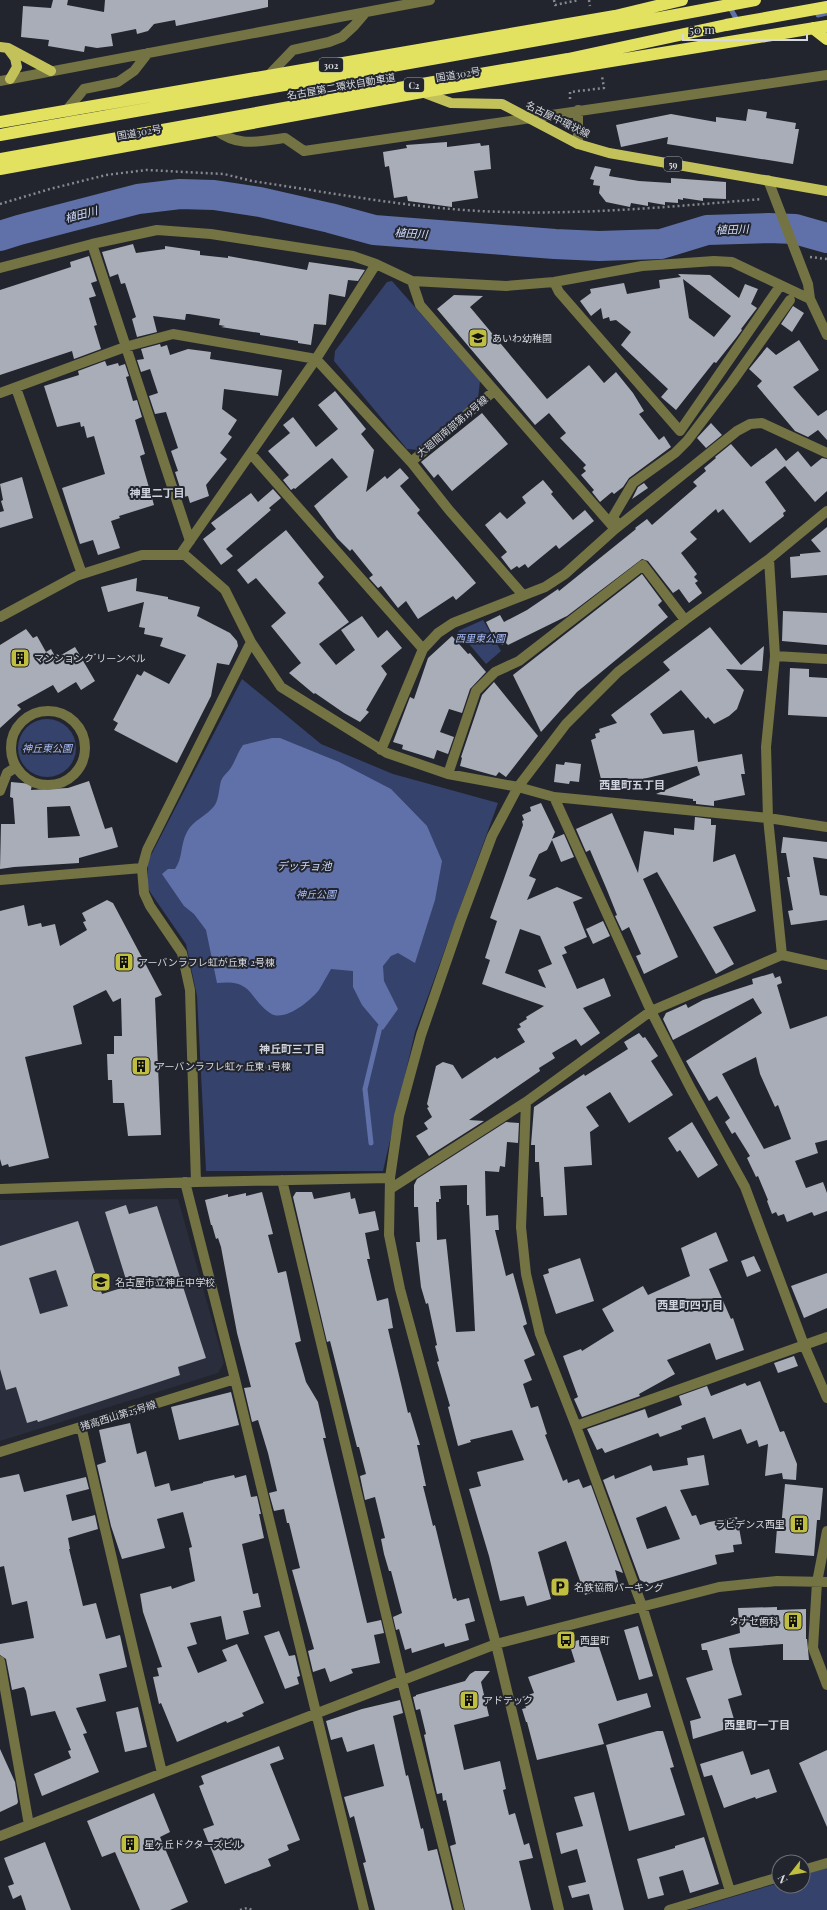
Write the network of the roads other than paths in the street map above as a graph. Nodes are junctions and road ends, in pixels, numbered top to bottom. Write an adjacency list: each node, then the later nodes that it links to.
1 (430, 0): 5 (street)
2 (682, 0): 18 (highway, 302)
3 (719, 0): 11 (highway)
4 (755, 0): 11 (highway, 名古屋第二環状自動車道 / C2)
5 (396, 3): 7 (street)
6 (827, 7): 15 (highway, 名古屋第二環状自動車道 / C2)
7 (366, 12): 14 (street); 18 (street)
8 (827, 22): 15 (highway)
9 (827, 26): 10 (highway, 国道302号)
10 (813, 28): 12 (highway); 20 (highway, 国道302号)
11 (563, 37): 26 (highway, 名古屋第二環状自動車道 / C2)
12 (827, 39)
13 (4, 48): 16 (main road); 19 (main road)
14 (148, 53): 16 (street); 22 (street)
15 (568, 59): 28 (highway, 名古屋第二環状自動車道 / C2)
16 (51, 71): 19 (street)
17 (827, 75): 21 (street)
18 (268, 76): 22 (highway, 302)
19 (5, 80)
20 (422, 92): 23 (main road, 名古屋中環状線 / 59); 25 (highway, 国道302号)
21 (578, 110): 23 (street); 27 (street)
22 (66, 111): 24 (highway, 302)
23 (526, 117): 25 (street); 27 (main road, 名古屋中環状線 / 59)
24 (0, 122)
25 (216, 130): 29 (highway, 国道302号)
26 (0, 135)
27 (578, 144): 30 (main road, 名古屋中環状線 / 59)
28 (0, 159)
29 (0, 170)
30 (768, 180): 31 (main road, 名古屋中環状線 / 59); 38 (street)
31 (827, 190)
32 (92, 244): 33 (street); 34 (street); 41 (street)
33 (376, 264): 35 (street); 42 (street)
34 (0, 268)
35 (412, 281): 36 (street); 44 (street)
36 (554, 282): 37 (street); 37 (street)
37 (780, 286): 38 (street)
38 (810, 299): 40 (street)
39 (790, 300): 50 (street)
40 (827, 334)
41 (125, 347): 42 (street); 43 (street); 51 (street)
42 (316, 359): 47 (street); 48 (street)
43 (16, 388): 45 (street); 54 (street)
44 (494, 391): 48 (street, 大廻間南部第19号線); 50 (street)
45 (0, 393)
46 (827, 453): 50 (street)
47 (251, 454): 51 (street); 59 (street)
48 (411, 462): 55 (street)
49 (827, 511): 53 (street)
50 (617, 528): 55 (street)
51 (190, 541): 52 (street)
52 (180, 555): 54 (street); 58 (street)
53 (769, 559): 57 (street); 60 (street)
54 (82, 574): 56 (street)
55 (524, 595): 59 (street)
56 (0, 617)
57 (685, 620): 64 (street); 65 (street)
58 (251, 642): 62 (street); 70 (street)
59 (423, 649): 62 (street)
60 (775, 656): 61 (street); 68 (street)
61 (827, 659)
62 (381, 750): 64 (street)
63 (16, 767): 63 (street); 66 (street)
64 (448, 774): 65 (street)
65 (518, 787): 67 (street); 76 (street)
66 (0, 791)
67 (554, 797): 68 (street); 74 (street)
68 (768, 818): 69 (street); 72 (street)
69 (827, 827)
70 (142, 868): 71 (street); 79 (street)
71 (0, 880)
72 (782, 956): 73 (street); 74 (street)
73 (827, 965)
74 (651, 1011): 75 (street); 83 (street)
75 (526, 1102): 81 (street); 87 (street)
76 (390, 1178): 77 (street); 81 (street)
77 (282, 1180): 79 (street); 94 (street)
78 (185, 1182): 79 (street); 80 (street); 84 (street)
79 (196, 1182)
80 (0, 1189)
81 (390, 1190): 92 (street)
82 (827, 1337): 83 (street)
83 (804, 1345): 85 (street); 87 (street)
84 (236, 1379): 86 (street, 猪高西山第25号線); 96 (street)
85 (827, 1398)
86 (81, 1426): 88 (street, 猪高西山第25号線); 97 (street)
87 (576, 1426): 91 (street)
88 (0, 1452)
89 (827, 1531): 90 (street)
90 (822, 1582): 91 (street); 95 (street)
91 (642, 1606): 92 (street); 103 (street)
92 (496, 1644): 94 (street); 106 (street)
93 (0, 1661): 98 (street)
94 (402, 1681): 96 (street); 105 (street)
95 (827, 1685)
96 (316, 1714): 97 (street); 104 (street)
97 (162, 1773): 98 (street)
98 (29, 1825): 99 (street)
99 (0, 1836)
100 (827, 1863): 101 (street)
101 (811, 1868)
102 (771, 1879): 103 (street)
103 (730, 1891): 107 (street)
104 (364, 1910)
105 (459, 1910)
106 (559, 1910)
107 (669, 1910)

